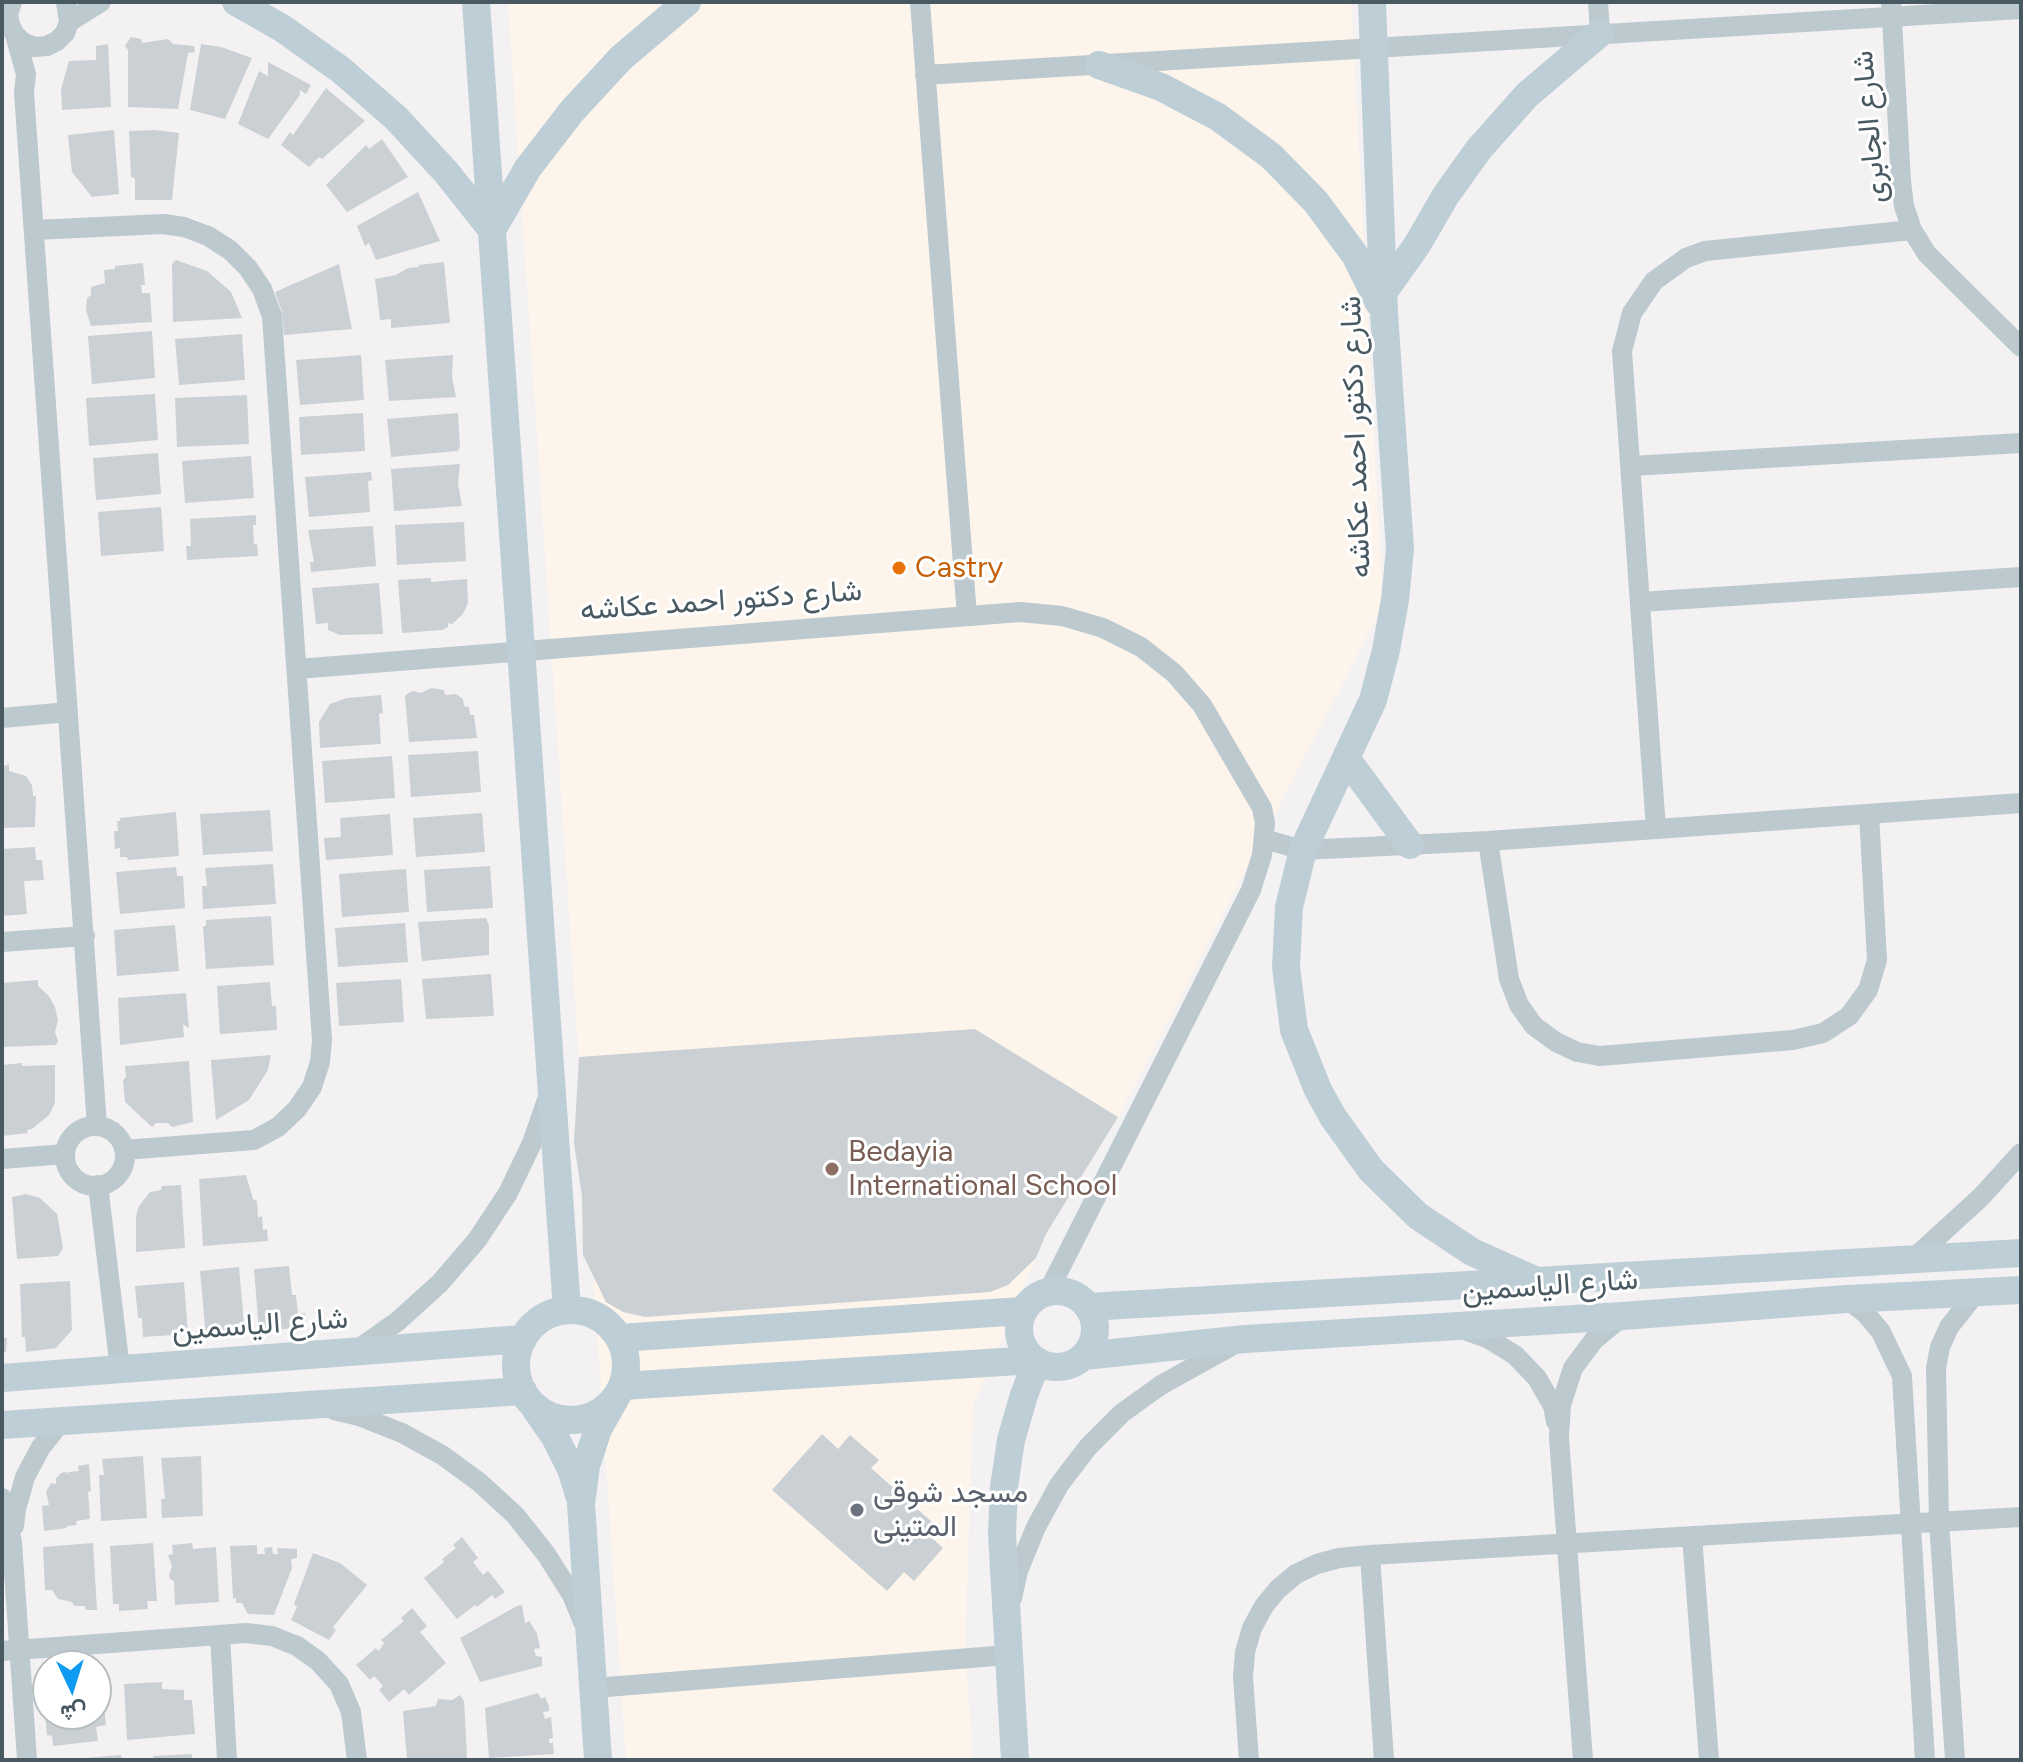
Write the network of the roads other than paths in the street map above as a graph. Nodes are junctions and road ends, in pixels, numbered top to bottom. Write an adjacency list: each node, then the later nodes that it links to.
1 (101, 2): 11 (street)
2 (236, 2): 20 (street)
3 (476, 2): 20 (street)
4 (687, 2): 20 (street)
5 (920, 2): 17 (street)
6 (1372, 2): 15 (street, شارع دكتور احمد عكاشه)
7 (1598, 2): 12 (street)
8 (8, 6): 13 (street)
9 (1892, 9): 10 (street); 12 (street); 21 (street, شارع الجابرى)
10 (2021, 9)
11 (68, 12): 14 (street)
12 (1600, 33): 15 (street); 22 (street)
13 (15, 35): 14 (street); 18 (street)
14 (57, 41): 18 (street)
15 (1374, 46): 16 (street); 22 (street, شارع دكتور احمد عكاشه)
16 (1099, 65): 17 (street); 22 (street)
17 (925, 75): 28 (street)
18 (24, 93): 19 (street)
19 (34, 230): 30 (street); 31 (street)
20 (492, 230): 29 (street)
21 (1912, 230): 23 (street, شارع الجابرى); 25 (street)
22 (1384, 303): 33 (street, شارع دكتور احمد عكاشه)
23 (2021, 347)
24 (2021, 443): 25 (street)
25 (1631, 466): 27 (street)
26 (2021, 577): 27 (street)
27 (1640, 602): 36 (street)
28 (967, 616): 29 (street, شارع دكتور احمد عكاشه); 37 (street, شارع دكتور احمد عكاشه)
29 (521, 651): 30 (street, شارع دكتور احمد عكاشه); 43 (street)
30 (297, 669): 45 (street)
31 (68, 712): 32 (street); 41 (street)
32 (2, 718)
33 (1346, 758): 39 (street); 40 (street, شارع دكتور احمد عكاشه)
34 (2021, 803): 35 (street)
35 (1869, 814): 36 (street); 38 (street)
36 (1656, 829): 38 (street)
37 (1264, 839): 40 (street); 54 (street, شارع دكتور احمد عكاشه)
38 (1488, 841): 39 (street)
39 (1410, 845): 40 (street)
40 (1303, 850): 52 (street, شارع دكتور احمد عكاشه)
41 (85, 936): 42 (street); 44 (street)
42 (2, 942)
43 (551, 1089): 58 (street); 65 (street)
44 (97, 1126): 45 (street); 47 (street)
45 (124, 1150): 49 (street)
46 (2021, 1153): 51 (street)
47 (65, 1154): 48 (street); 49 (street)
48 (2, 1159)
49 (98, 1185): 68 (street)
50 (2021, 1253): 51 (street, شارع الياسمين)
51 (1911, 1261): 52 (street, شارع الياسمين)
52 (1539, 1282): 57 (street, شارع الياسمين)
53 (2021, 1290): 55 (street, شارع الياسمين)
54 (1048, 1292): 57 (street); 59 (street)
55 (1976, 1293): 56 (street, شارع الياسمين); 79 (street)
56 (1847, 1299): 60 (street, شارع الياسمين); 80 (street)
57 (1088, 1307): 66 (street)
58 (567, 1310): 62 (street); 63 (street)
59 (1022, 1311): 62 (street); 67 (street)
60 (1623, 1316): 61 (street, شارع الياسمين); 75 (street)
61 (1456, 1327): 64 (street, شارع الياسمين); 75 (street)
62 (619, 1338): 70 (street)
63 (523, 1339): 65 (street, شارع الياسمين); 71 (street)
64 (1245, 1339): 66 (street, شارع الياسمين); 85 (street)
65 (352, 1353): 68 (street, شارع الياسمين)
66 (1084, 1356): 67 (street)
67 (1036, 1361): 70 (street); 85 (street)
68 (120, 1369): 69 (street, شارع الياسمين)
69 (2, 1378)
70 (618, 1392): 71 (street); 77 (street)
71 (527, 1396): 72 (street); 77 (street)
72 (314, 1405): 73 (street); 87 (street)
73 (62, 1421): 74 (street); 82 (street)
74 (2, 1425)
75 (1559, 1438): 83 (street)
76 (2, 1498): 82 (street)
77 (581, 1504): 87 (street)
78 (2021, 1517): 79 (street)
79 (1939, 1521): 80 (street); 101 (street)
80 (1910, 1523): 81 (street); 100 (street)
81 (1692, 1536): 83 (street); 99 (street)
82 (12, 1542): 88 (street)
83 (1566, 1544): 84 (street); 98 (street)
84 (1370, 1555): 96 (street); 97 (street)
85 (1007, 1618): 89 (street)
86 (220, 1635): 88 (street); 92 (street); 93 (street)
87 (590, 1637): 90 (street)
88 (11, 1650): 91 (street)
89 (1008, 1655): 90 (street); 95 (street)
90 (594, 1688): 94 (street)
91 (27, 1760)
92 (227, 1760)
93 (357, 1760)
94 (598, 1760)
95 (1015, 1760)
96 (1249, 1760)
97 (1384, 1760)
98 (1583, 1760)
99 (1709, 1760)
100 (1925, 1760)
101 (1955, 1760)

